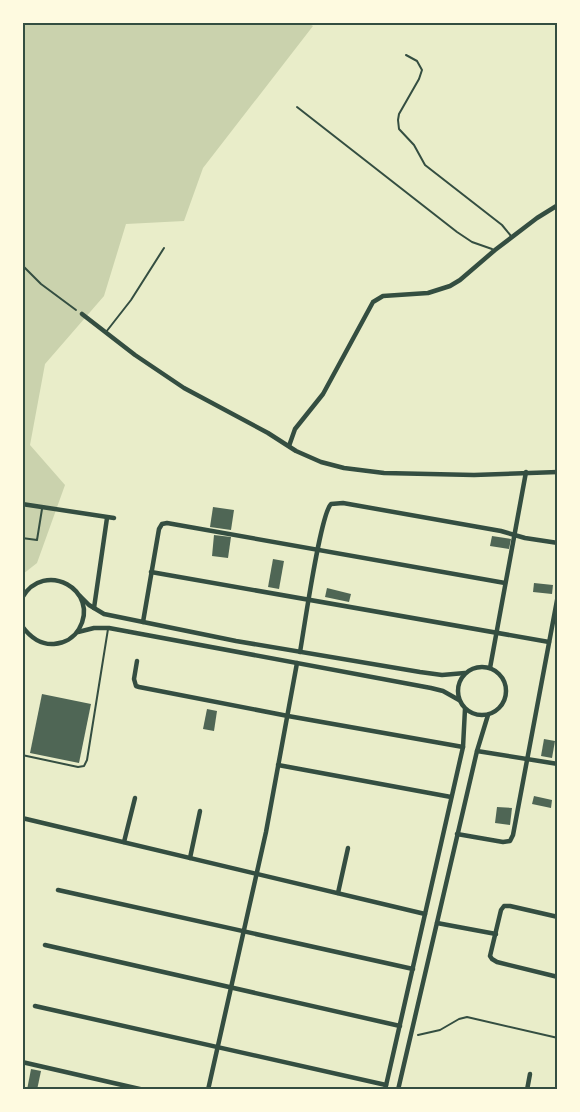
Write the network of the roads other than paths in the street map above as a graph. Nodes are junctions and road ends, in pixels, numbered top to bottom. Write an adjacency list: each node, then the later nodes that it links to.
1 (406, 54): 4 (lane)
2 (297, 107): 6 (lane)
3 (558, 205): 4 (street)
4 (512, 238): 6 (street)
5 (164, 248): 8 (lane)
6 (495, 250): 9 (street)
7 (82, 314): 8 (street)
8 (106, 332): 9 (street)
9 (289, 446): 10 (street)
10 (526, 472): 11 (street); 16 (street)
11 (558, 472)
12 (22, 504): 13 (street)
13 (43, 506): 14 (street); 17 (lane)
14 (108, 518): 15 (street); 26 (street)
15 (114, 518)
16 (514, 535): 18 (street); 19 (street); 21 (street)
17 (22, 538)
18 (558, 544)
19 (318, 549): 20 (street); 21 (street); 25 (street)
20 (151, 572): 25 (street); 27 (street)
21 (505, 583): 31 (street)
22 (23, 595): 23 (street)
23 (80, 596): 26 (street); 30 (street)
24 (558, 596): 32 (street)
25 (308, 600): 31 (street); 33 (street)
26 (94, 608): 27 (street)
27 (143, 622): 33 (street)
28 (22, 626): 30 (street)
29 (108, 628): 30 (street); 35 (street); 44 (lane)
30 (78, 632)
31 (496, 633): 32 (street); 36 (street)
32 (549, 642): 45 (street)
33 (300, 652): 37 (street)
34 (137, 661): 41 (street)
35 (297, 663): 38 (street); 41 (street)
36 (490, 668): 37 (street); 40 (street)
37 (465, 673): 38 (street)
38 (459, 700): 39 (street)
39 (465, 709): 40 (street); 42 (street)
40 (488, 714): 43 (street)
41 (288, 716): 42 (street); 47 (street)
42 (462, 747): 48 (street)
43 (477, 752): 45 (street); 52 (street)
44 (22, 754)
45 (527, 760): 46 (street); 52 (street)
46 (558, 764)
47 (278, 765): 48 (street); 56 (street)
48 (451, 797): 59 (street)
49 (135, 798): 53 (street)
50 (200, 810): 55 (street)
51 (22, 818): 53 (street)
52 (457, 834): 61 (street)
53 (124, 842): 55 (street)
54 (348, 848): 58 (street)
55 (190, 858): 56 (street)
56 (257, 874): 58 (street); 62 (street)
57 (58, 890): 62 (street)
58 (338, 893): 59 (street)
59 (425, 914): 65 (street)
60 (558, 917): 63 (street)
61 (436, 923): 63 (street); 76 (street)
62 (244, 931): 65 (street); 67 (street)
63 (496, 934): 66 (street)
64 (44, 946): 67 (street)
65 (413, 969): 69 (street)
66 (558, 977)
67 (231, 988): 69 (street); 70 (street)
68 (35, 1006): 70 (street)
69 (400, 1026): 73 (street)
70 (217, 1047): 73 (street); 75 (street)
71 (22, 1062): 74 (street)
72 (530, 1074): 77 (street)
73 (386, 1087)
74 (144, 1090)
75 (208, 1090)
76 (398, 1090)
77 (527, 1090)

